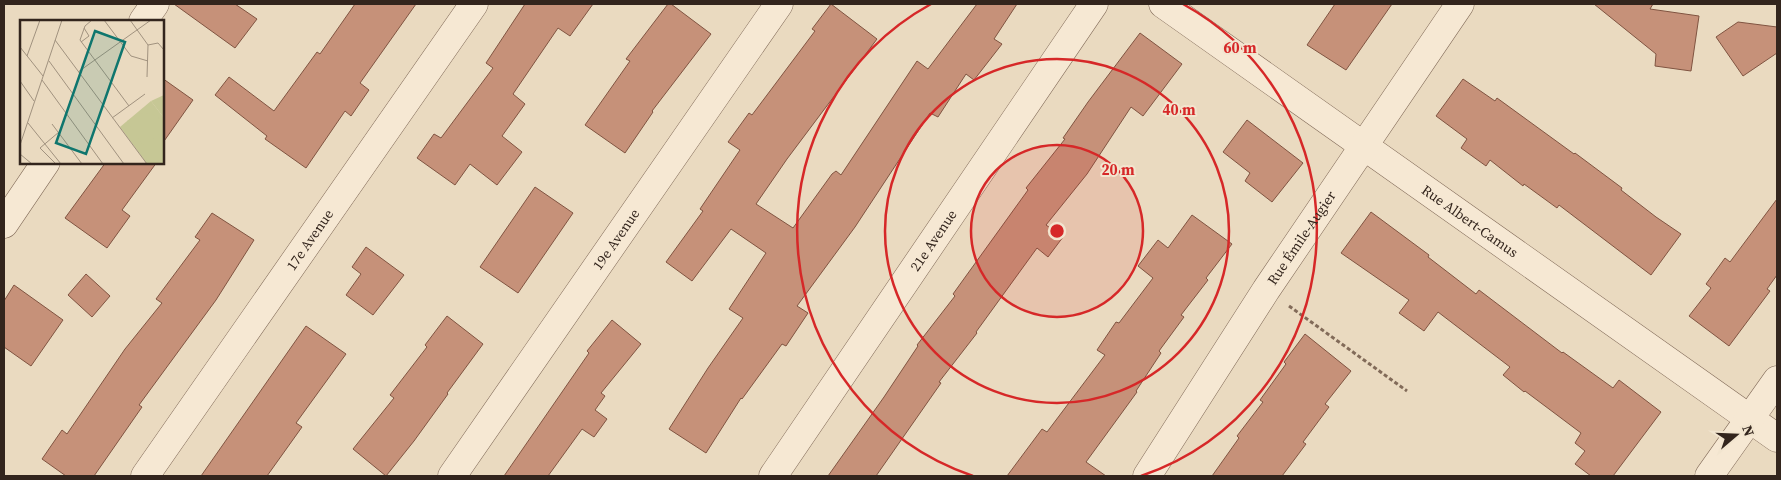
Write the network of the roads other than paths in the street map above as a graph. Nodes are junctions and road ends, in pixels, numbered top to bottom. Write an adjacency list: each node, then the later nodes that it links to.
1 (155, 4): 7 (street)
2 (474, 4): 14 (street, 17e Avenue)
3 (779, 4): 15 (street, 19e Avenue)
4 (1094, 4): 16 (street, 21e Avenue)
5 (1163, 4): 8 (street, Rue Albert-Camus)
6 (1460, 4): 8 (street, Rue Émile-Augier)
7 (144, 20)
8 (1363, 146): 12 (street, Rue Albert-Camus); 17 (street, Rue Émile-Augier)
9 (45, 164): 10 (street)
10 (4, 224)
11 (1777, 380): 12 (street)
12 (1750, 419): 13 (street, Rue Albert-Camus); 18 (street)
13 (1777, 438)
14 (145, 476)
15 (452, 476)
16 (773, 476)
17 (1147, 476)
18 (1709, 476)

